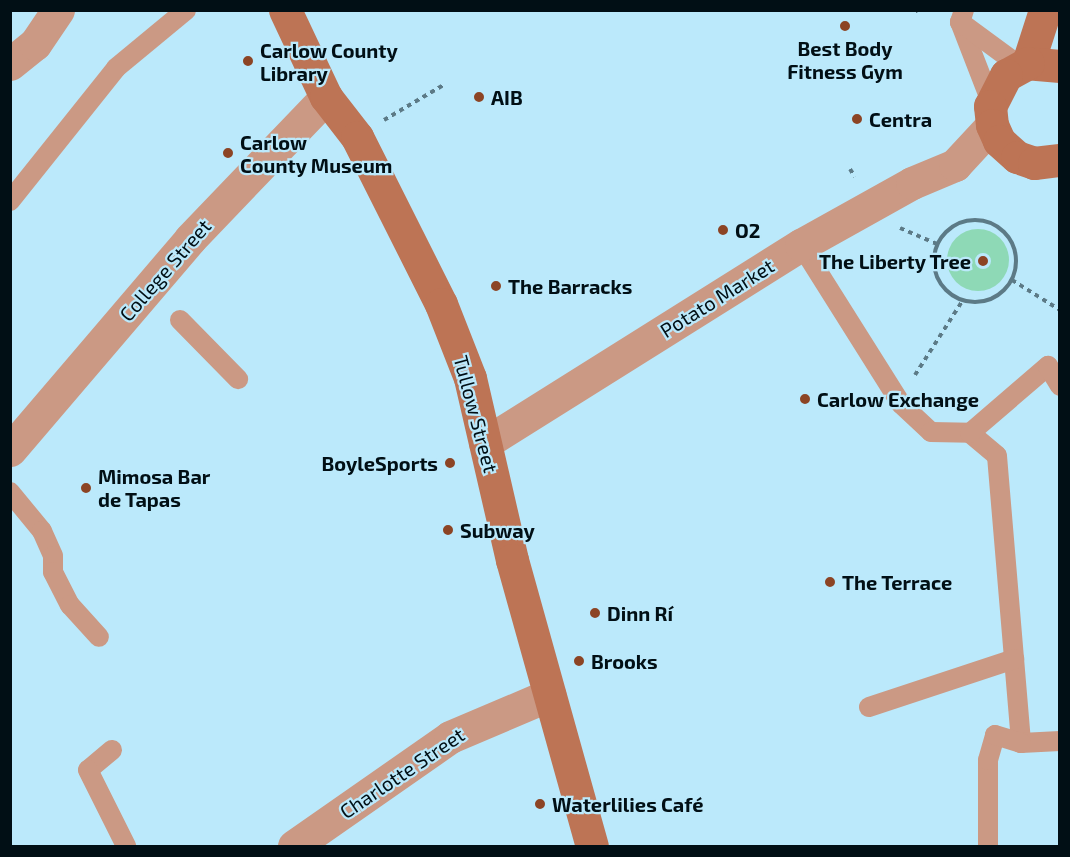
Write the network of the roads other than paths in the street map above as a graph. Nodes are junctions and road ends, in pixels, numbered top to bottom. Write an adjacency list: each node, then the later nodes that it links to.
1 (58, 10): 6 (street)
2 (186, 10): 12 (lane)
3 (285, 10): 8 (main road, Tullow Street)
4 (1045, 10): 7 (main road)
5 (959, 14): 7 (lane); 9 (lane)
6 (10, 64)
7 (1036, 65): 9 (main road)
8 (326, 97): 18 (main road, Tullow Street); 19 (street, College Street)
9 (991, 113): 10 (street, Potato Market); 11 (main road)
10 (955, 165): 11 (street, Potato Market); 13 (street, Potato Market)
11 (1045, 165)
12 (10, 201)
13 (801, 246): 17 (lane); 18 (street, Potato Market)
14 (180, 320): 15 (lane)
15 (238, 379)
16 (1059, 386): 17 (lane)
17 (970, 433): 22 (lane)
18 (485, 443): 23 (main road, Tullow Street)
19 (10, 450)
20 (10, 492): 21 (lane)
21 (99, 637)
22 (1014, 659): 24 (lane); 26 (lane)
23 (549, 694): 29 (street, Charlotte Street); 30 (main road, Tullow Street)
24 (869, 706)
25 (1059, 741): 26 (lane)
26 (1022, 743): 31 (lane)
27 (112, 750): 28 (lane)
28 (126, 846)
29 (294, 846)
30 (592, 846)
31 (988, 846)

